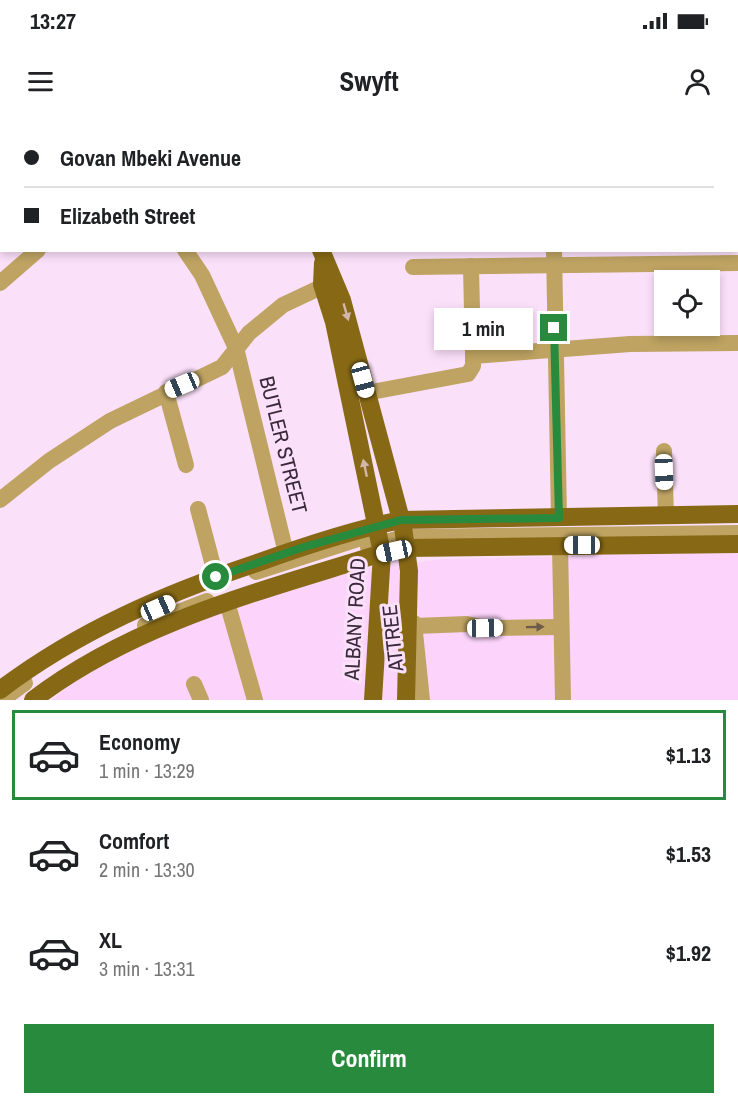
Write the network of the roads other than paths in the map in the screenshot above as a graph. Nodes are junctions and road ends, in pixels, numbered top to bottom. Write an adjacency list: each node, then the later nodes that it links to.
1 (36, 252): 8 (street)
2 (186, 252): 11 (street, BUTLER STREET)
3 (322, 254): 9 (main road, ALBANY ROAD)
4 (554, 258): 5 (street); 6 (street); 12 (street)
5 (738, 263)
6 (471, 266): 7 (street); 13 (street)
7 (413, 267)
8 (0, 283)
9 (328, 283): 11 (street); 15 (main road, ALBANY ROAD, one-way to 15); 26 (main road, ALBANY ROAD, one-way to 9)
10 (738, 343): 12 (street)
11 (236, 348): 14 (street); 29 (street, BUTLER STREET)
12 (555, 349): 13 (street); 22 (street)
13 (473, 356): 15 (street)
14 (166, 392): 17 (street); 18 (street)
15 (366, 393): 24 (main road, ALBANY ROAD)
16 (664, 451): 21 (street)
17 (186, 465)
18 (0, 500)
19 (198, 509): 31 (street)
20 (738, 514): 21 (main road)
21 (666, 516): 22 (main road)
22 (559, 518): 24 (main road)
23 (738, 523): 24 (street)
24 (404, 533): 25 (street); 26 (main road); 26 (main road); 28 (main road); 30 (main road, ALBANY ROAD)
25 (738, 533)
26 (379, 539): 29 (main road); 32 (main road); 37 (street); 38 (street); 42 (main road, ALBANY ROAD)
27 (738, 544): 28 (main road)
28 (560, 545): 34 (street)
29 (285, 553): 31 (main road)
30 (409, 571): 33 (street, ATTREE); 43 (main road, ALBANY ROAD)
31 (216, 577): 36 (main road)
32 (226, 602): 39 (main road); 41 (street)
33 (415, 626): 34 (street, one-way to 34); 44 (street, ATTREE)
34 (561, 627): 45 (street)
35 (194, 684): 40 (street)
36 (0, 690)
37 (2, 700)
38 (18, 700)
39 (33, 700)
40 (201, 700)
41 (255, 700)
42 (373, 700)
43 (406, 700)
44 (422, 700)
45 (563, 700)

